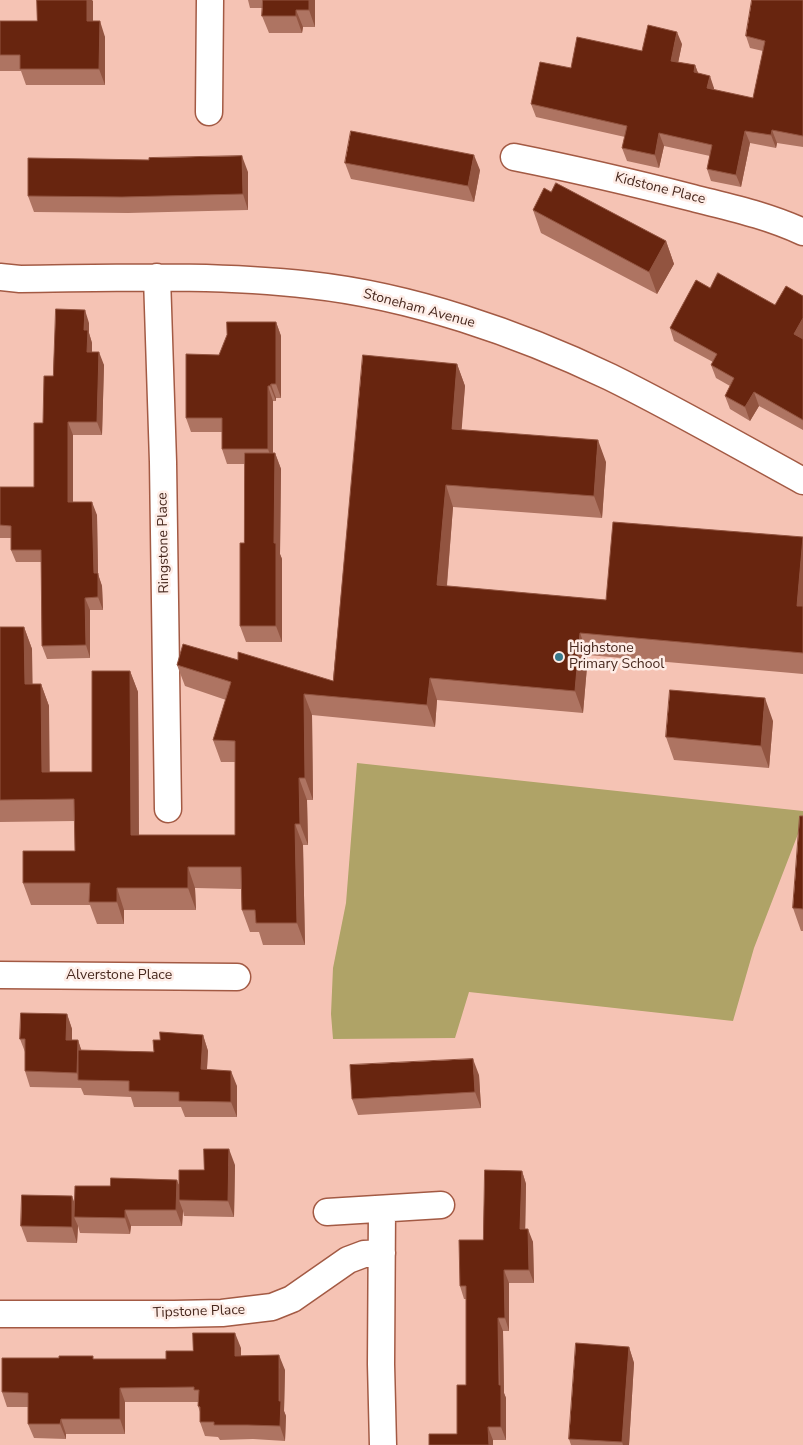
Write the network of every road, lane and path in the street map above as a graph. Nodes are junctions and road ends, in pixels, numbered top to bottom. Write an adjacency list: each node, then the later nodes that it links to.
1 (210, 0): 2 (street)
2 (209, 112)
3 (514, 157): 4 (street, Kidstone Place)
4 (803, 232)
5 (0, 277): 6 (street, Stoneham Avenue)
6 (158, 277): 7 (street, Stoneham Avenue); 8 (street, Ringstone Place)
7 (803, 481)
8 (168, 809)
9 (0, 975): 10 (street, Alverstone Place)
10 (237, 977)
11 (441, 1205): 12 (street)
12 (382, 1209): 13 (street); 14 (street)
13 (327, 1212)
14 (382, 1253): 15 (street, Tipstone Place); 16 (street)
15 (0, 1314)
16 (383, 1445)

